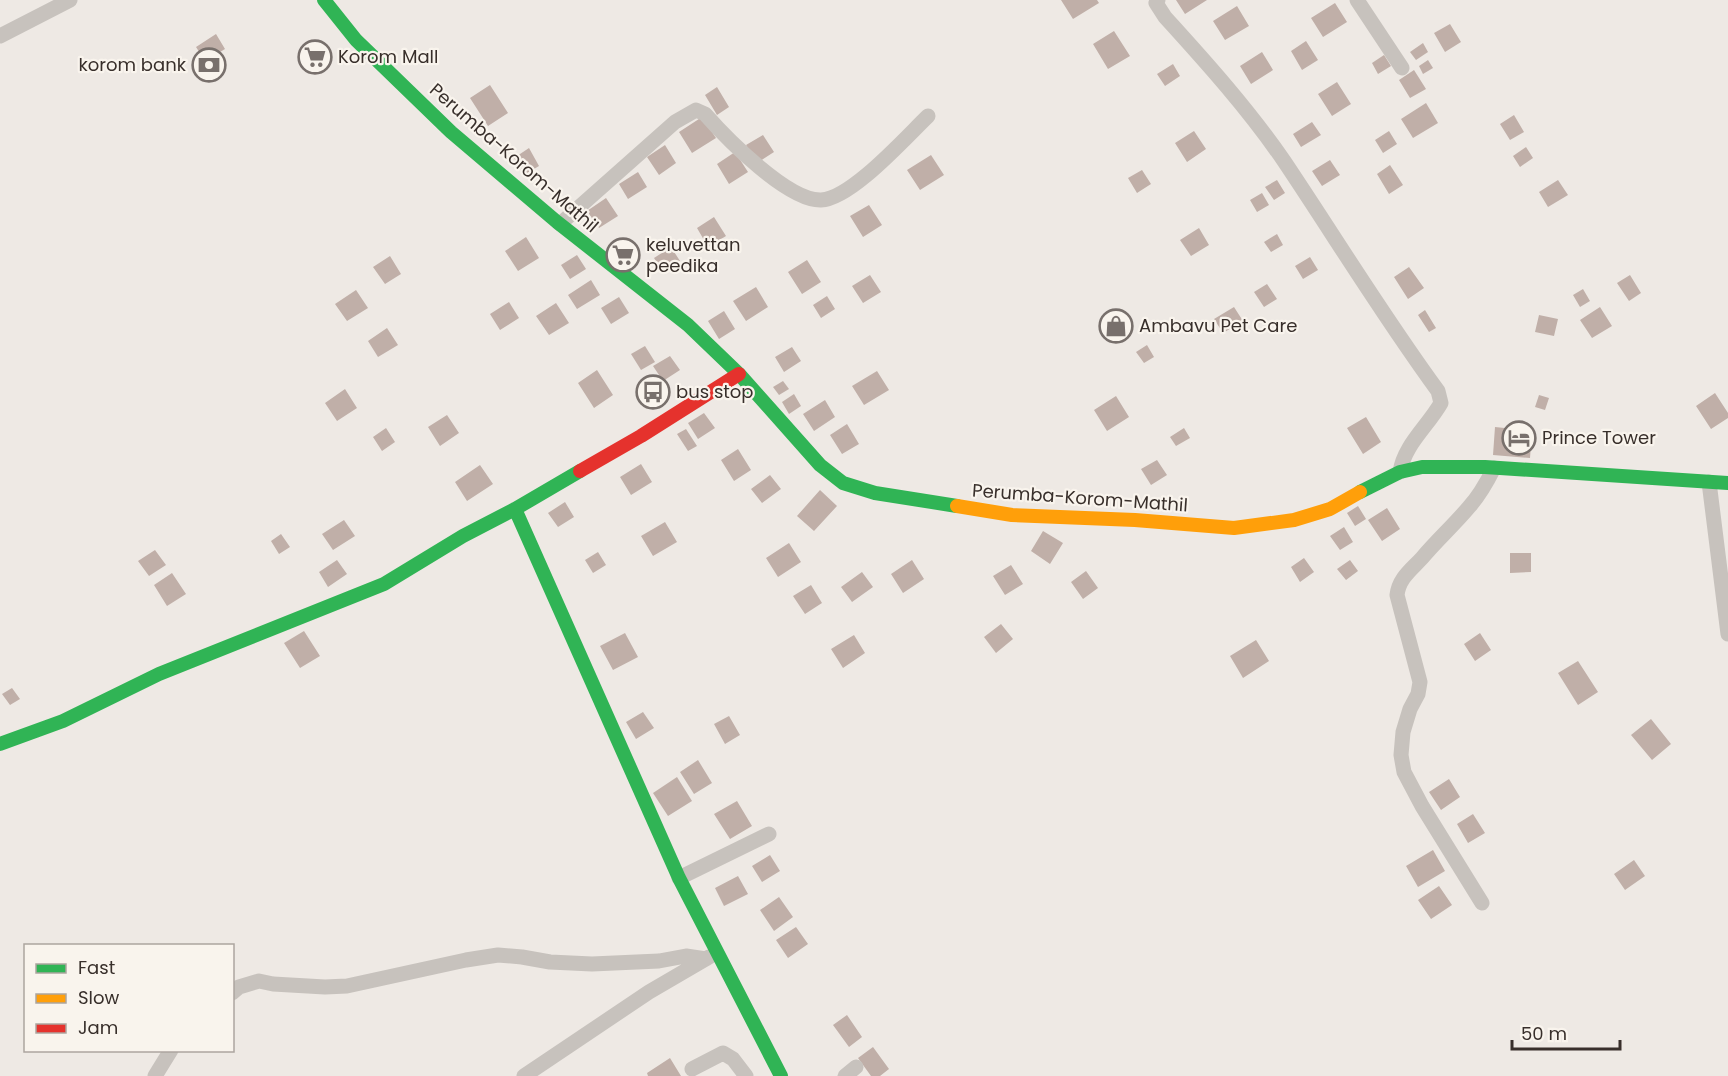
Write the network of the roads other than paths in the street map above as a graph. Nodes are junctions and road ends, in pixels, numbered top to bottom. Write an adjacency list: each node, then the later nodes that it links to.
1 (70, 0): 5 (street)
2 (324, 0): 8 (street, Perumba-Korom-Mathil)
3 (1158, 0): 11 (street)
4 (1357, 0): 6 (street)
5 (0, 36)
6 (1402, 68)
7 (928, 116): 8 (street)
8 (560, 224): 9 (street, Perumba-Korom-Mathil)
9 (739, 374): 11 (street, Perumba-Korom-Mathil); 14 (street)
10 (1494, 468): 11 (street, Perumba-Korom-Mathil); 12 (street, Perumba-Korom-Mathil); 19 (street)
11 (1401, 472)
12 (1709, 482): 13 (street, Perumba-Korom-Mathil); 15 (street)
13 (1728, 483)
14 (515, 510): 16 (street); 18 (street)
15 (1728, 634)
16 (0, 744)
17 (769, 834): 18 (street)
18 (679, 878): 20 (street)
19 (1482, 903)
20 (711, 955): 21 (street); 25 (street); 27 (street)
21 (234, 991)
22 (170, 1052): 24 (street)
23 (692, 1069): 26 (street)
24 (155, 1076)
25 (524, 1076)
26 (746, 1076)
27 (781, 1076)

